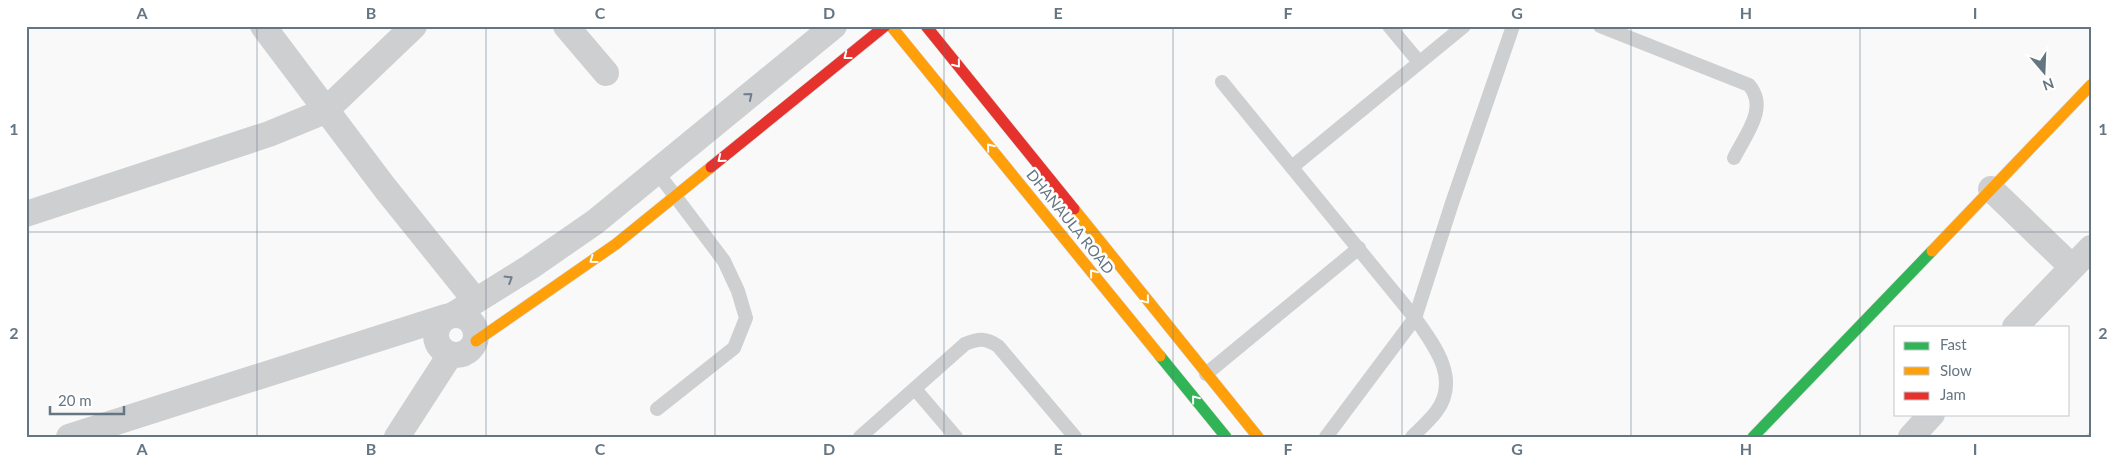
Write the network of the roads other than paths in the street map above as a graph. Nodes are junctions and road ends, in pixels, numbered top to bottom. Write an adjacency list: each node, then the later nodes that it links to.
1 (263, 26): 16 (street)
2 (414, 26): 16 (street)
3 (566, 26): 13 (street)
4 (834, 26): 19 (street, one-way to 4)
5 (885, 26): 21 (street, one-way to 21)
6 (891, 26): 36 (street, DHANAULA ROAD, one-way to 6)
7 (926, 26): 32 (street, DHANAULA ROAD, one-way to 32)
8 (1389, 26): 12 (lane)
9 (1464, 26): 12 (lane)
10 (1514, 26): 28 (lane)
11 (1600, 26): 17 (lane)
12 (1419, 62): 18 (lane)
13 (606, 73)
14 (1222, 82): 18 (lane)
15 (2091, 85): 20 (street)
16 (326, 111): 22 (street); 26 (street)
17 (1734, 158)
18 (1292, 167): 23 (lane)
19 (657, 172): 21 (lane); 26 (street, one-way to 19)
20 (1991, 188): 25 (street); 45 (street)
21 (675, 197): 30 (street, one-way to 30); 34 (lane)
22 (26, 214)
23 (1359, 248): 28 (lane); 32 (lane)
24 (2091, 248): 25 (street)
25 (2072, 267): 29 (street)
26 (475, 300): 27 (street)
27 (449, 316): 30 (street); 31 (street); 37 (street)
28 (1415, 318): 43 (lane); 44 (lane)
29 (2016, 326)
30 (476, 341): 31 (street)
31 (450, 355): 38 (street)
32 (1206, 374): 36 (street, DHANAULA ROAD)
33 (915, 388): 39 (lane); 40 (lane); 41 (lane)
34 (657, 409)
35 (1930, 416): 46 (street)
36 (1222, 428): 42 (street, DHANAULA ROAD)
37 (69, 437)
38 (397, 437)
39 (860, 437)
40 (956, 437)
41 (1075, 437)
42 (1258, 437)
43 (1326, 437)
44 (1412, 437)
45 (1752, 437)
46 (1911, 437)

